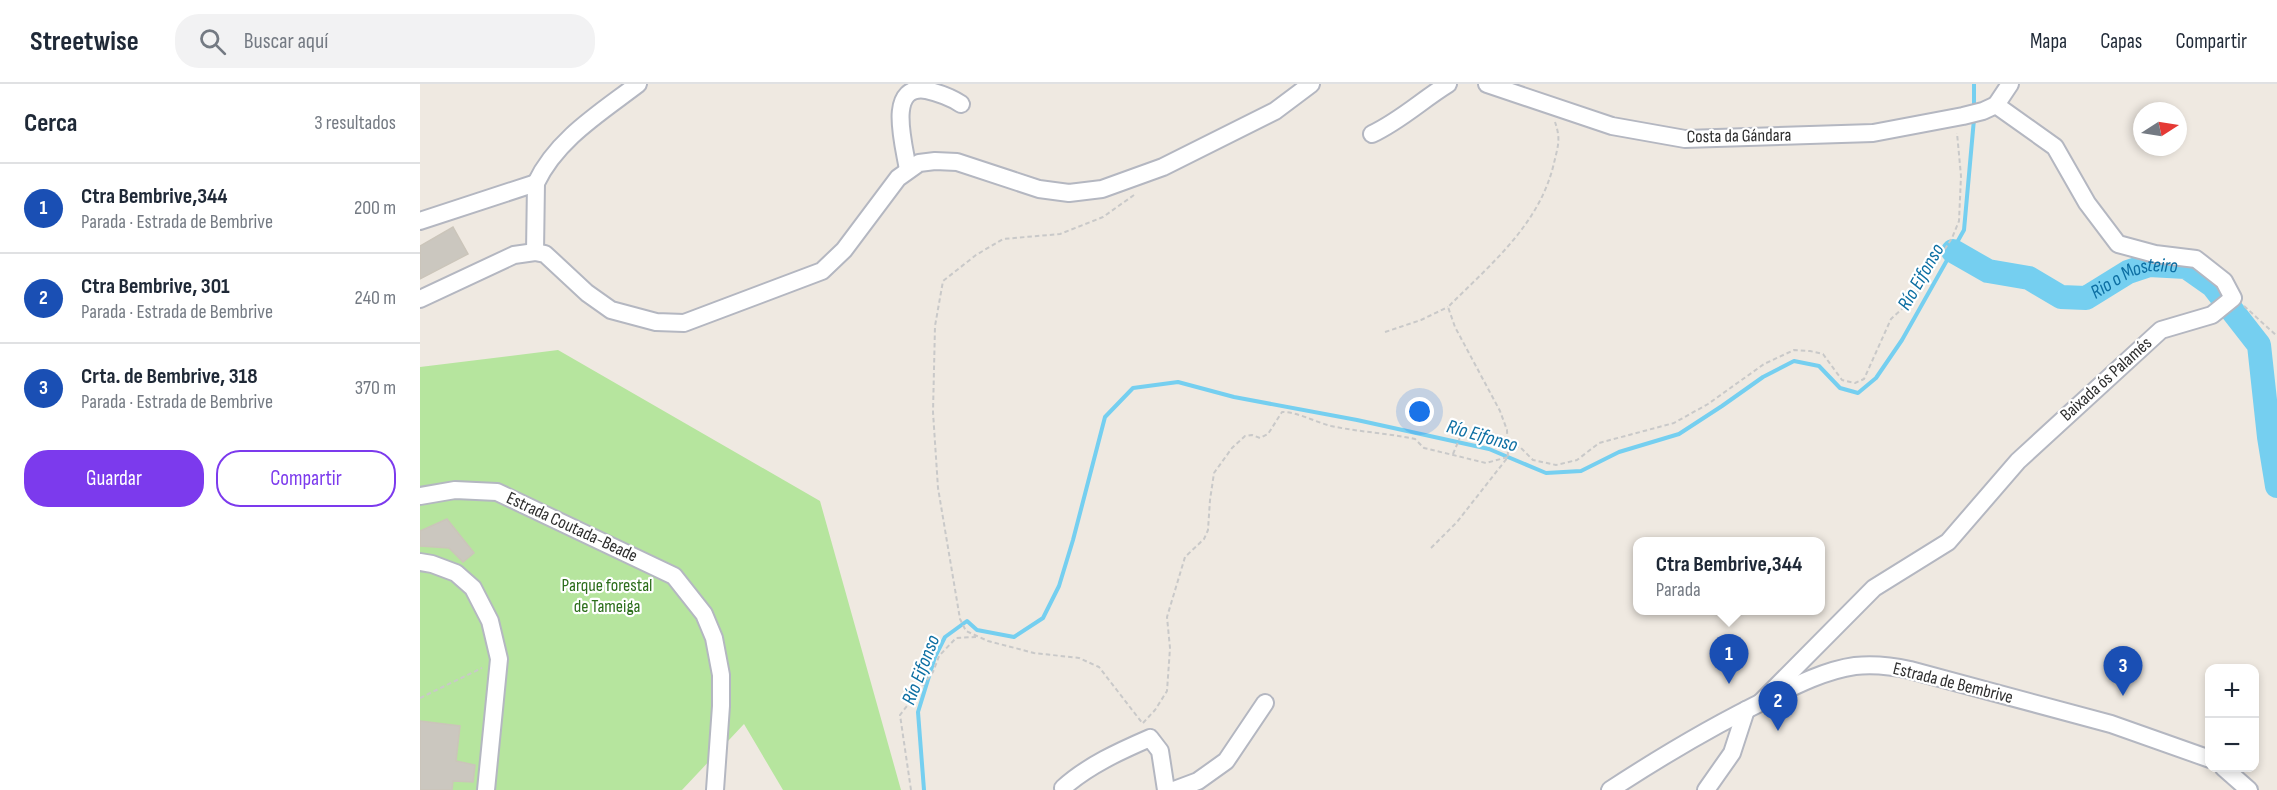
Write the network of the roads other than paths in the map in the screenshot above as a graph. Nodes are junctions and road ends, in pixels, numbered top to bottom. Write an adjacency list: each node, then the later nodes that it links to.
1 (638, 84): 10 (street)
2 (1311, 84): 9 (street)
3 (1448, 84): 8 (street)
4 (1487, 84): 7 (street, Costa da Gándara)
5 (2010, 84): 7 (street)
6 (961, 104): 9 (street)
7 (1990, 108): 17 (street, Baixada ós Palamés)
8 (1372, 134)
9 (908, 170): 12 (street)
10 (536, 183): 11 (street); 12 (street)
11 (420, 221)
12 (535, 252): 13 (street)
13 (420, 299)
14 (420, 496): 22 (street, Estrada Coutada-Beade)
15 (420, 562): 21 (street)
16 (1265, 703): 24 (street)
17 (1753, 707): 18 (street, Estrada de Bembrive); 25 (street, Estrada de Bembrive); 26 (street)
18 (2205, 757)
19 (2229, 772): 27 (street)
20 (1063, 788): 23 (street)
21 (486, 790)
22 (715, 790)
23 (1166, 790)
24 (1174, 790)
25 (1610, 790)
26 (1706, 790)
27 (2249, 790)

